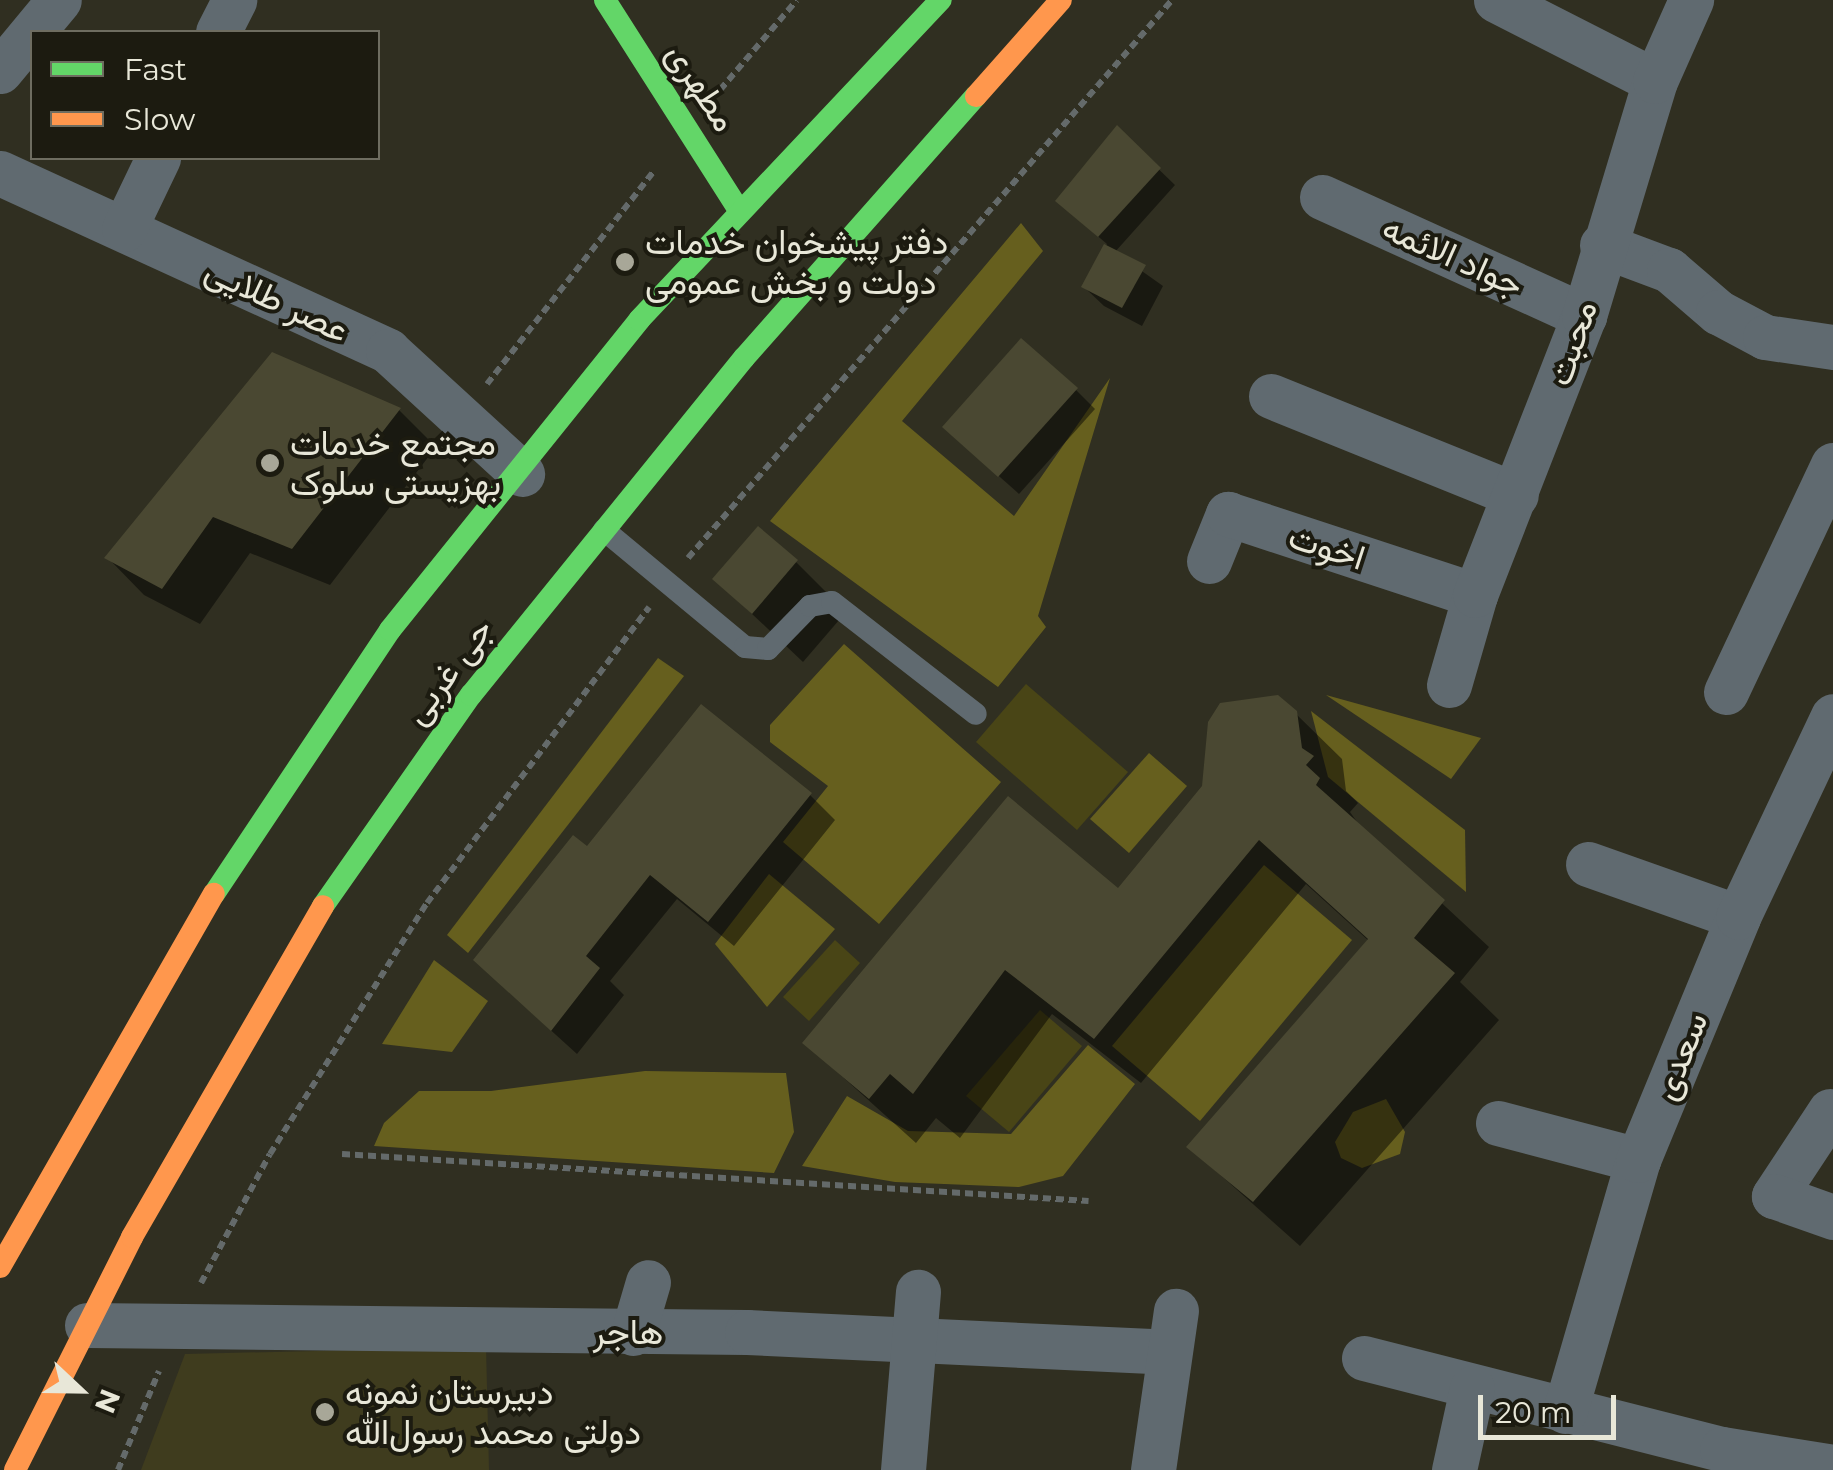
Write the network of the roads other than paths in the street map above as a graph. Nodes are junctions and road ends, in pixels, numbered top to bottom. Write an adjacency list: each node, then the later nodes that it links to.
1 (60, 0): 8 (street)
2 (234, 0): 9 (street)
3 (604, 0): 16 (main road, مطهری)
4 (940, 0): 16 (main road, جی غربی)
5 (1060, 0): 25 (main road, جی غربی)
6 (1496, 0): 12 (street)
7 (1692, 0): 12 (street, محبت)
8 (33, 30)
9 (219, 30)
10 (30, 33): 11 (street)
11 (3, 63)
12 (1656, 81): 18 (street, محبت)
13 (157, 160): 17 (street)
14 (0, 173): 17 (street, عصر طلایی)
15 (1322, 197): 19 (street, جواد الائمه)
16 (740, 212): 23 (main road, جی غربی)
17 (124, 229): 23 (street, عصر طلایی)
18 (1602, 245): 19 (street, محبت); 20 (street)
19 (1584, 316): 24 (street, محبت)
20 (1833, 347)
21 (1271, 396): 24 (street)
22 (1833, 464): 29 (street)
23 (520, 472): 38 (main road, جی غربی)
24 (1516, 495): 27 (street, محبت)
25 (604, 530): 30 (lane); 41 (main road, جی غربی)
26 (1208, 561): 27 (street, اخوت)
27 (1475, 595): 28 (street, محبت)
28 (1449, 685)
29 (1726, 692)
30 (976, 714)
31 (1833, 716): 33 (street, سعدی)
32 (1588, 864): 33 (street)
33 (1738, 917): 36 (street, سعدی)
34 (1830, 1111): 37 (street)
35 (1498, 1123): 36 (street)
36 (1638, 1160): 46 (street, سعدی)
37 (1833, 1216)
38 (4, 1257)
39 (648, 1282): 42 (street)
40 (918, 1292): 43 (street)
41 (87, 1325): 42 (street, هاجر); 48 (main road, جی غربی)
42 (633, 1333): 43 (street, هاجر)
43 (913, 1345): 49 (street); 50 (street, هاجر)
44 (1364, 1358): 45 (street)
45 (1472, 1388): 46 (street); 51 (street)
46 (1566, 1411): 47 (street)
47 (1833, 1468)
48 (15, 1470)
49 (903, 1470)
50 (1153, 1470)
51 (1454, 1470)

